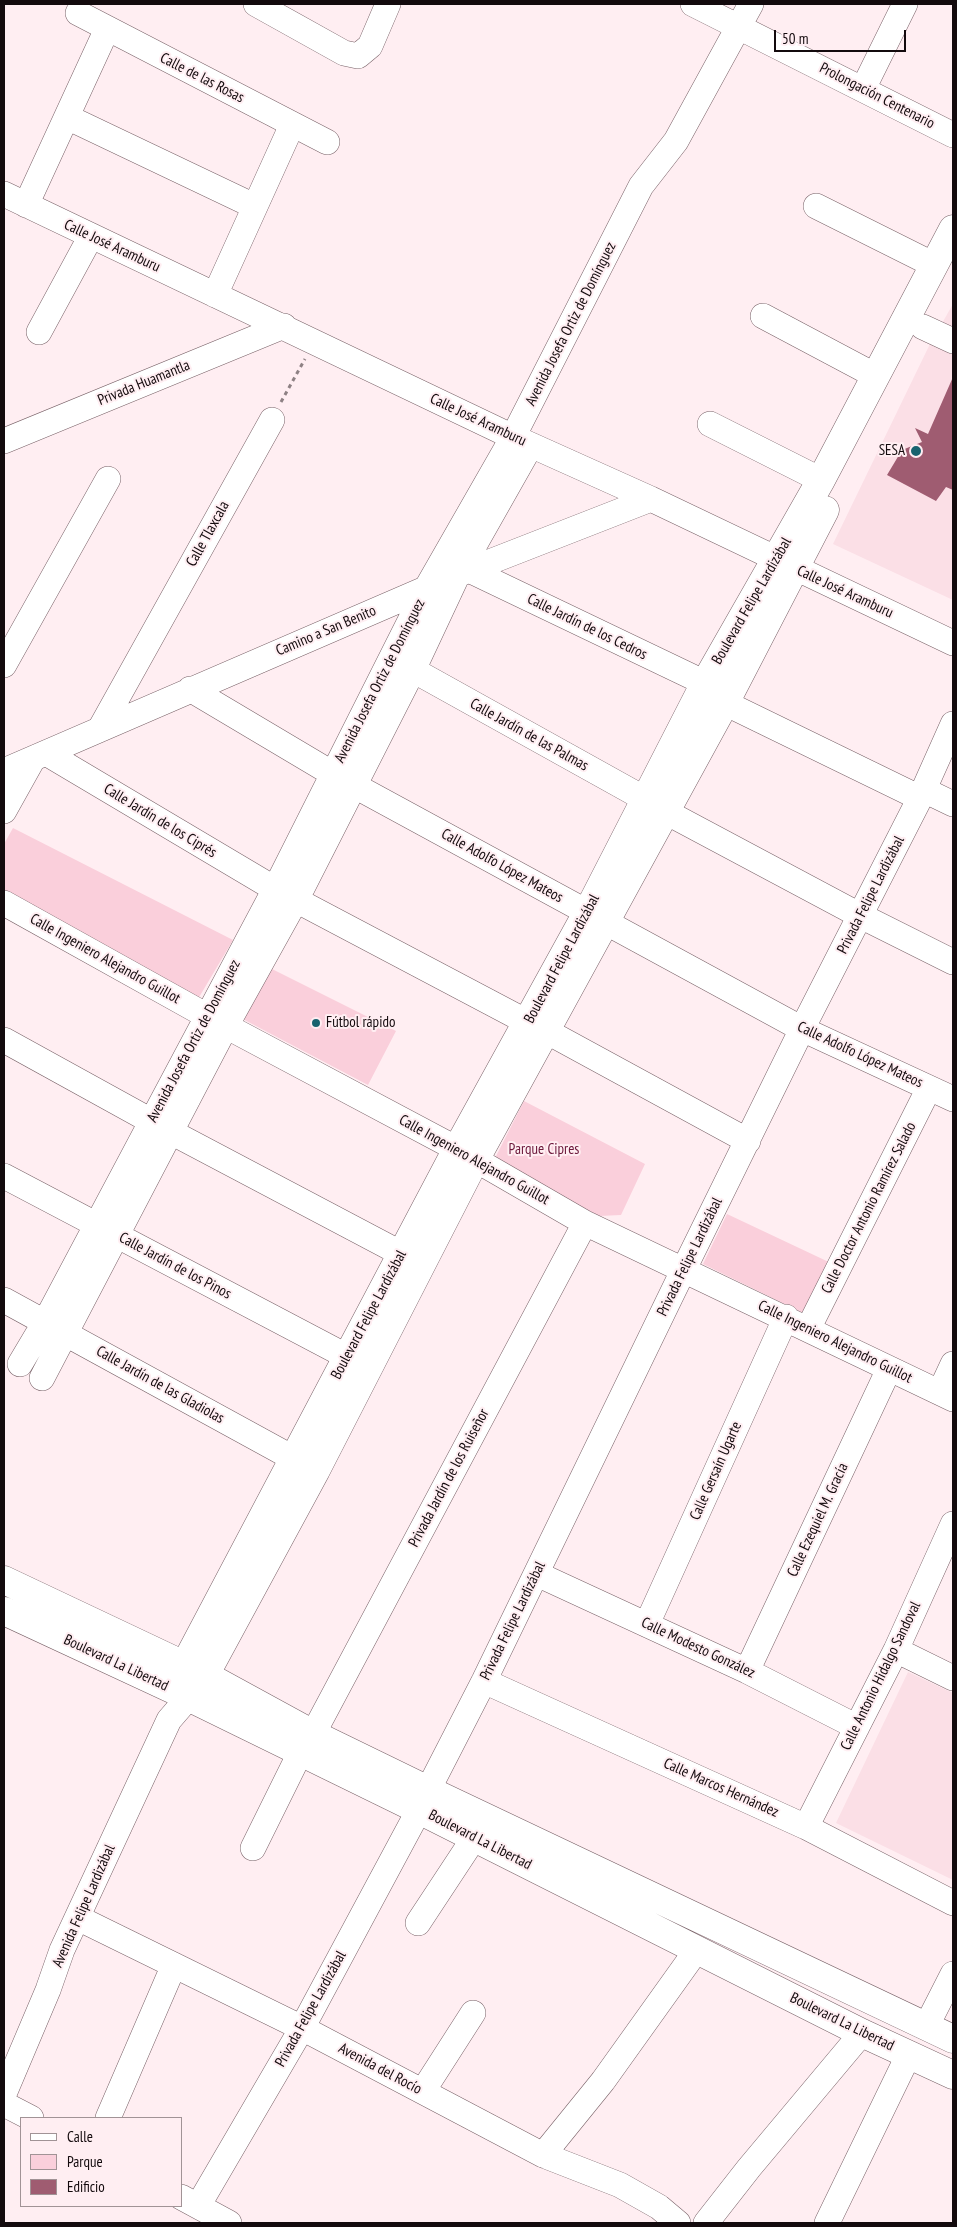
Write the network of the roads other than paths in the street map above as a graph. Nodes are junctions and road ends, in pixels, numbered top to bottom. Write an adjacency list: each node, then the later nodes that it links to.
1 (388, 4): 5 (street)
2 (693, 4): 7 (street, Prolongación Centenario)
3 (751, 4): 7 (street, Avenida Josefa Ortiz de Domínguez)
4 (905, 4): 9 (street)
5 (263, 5)
6 (78, 13): 8 (street, Calle de las Rosas)
7 (738, 26): 9 (street, Prolongación Centenario); 31 (street, Avenida Josefa Ortiz de Domínguez)
8 (107, 29): 10 (street); 11 (street, Calle de las Rosas)
9 (863, 89): 12 (street, Prolongación Centenario)
10 (67, 117): 15 (street); 16 (street)
11 (292, 125): 13 (street, Calle de las Rosas); 16 (street)
12 (953, 134)
13 (327, 142)
14 (4, 194): 15 (street, Calle José Aramburu)
15 (26, 205): 19 (street, Calle José Aramburu)
16 (254, 206): 21 (street)
17 (816, 206): 20 (street)
18 (953, 229): 20 (main road, Boulevard Felipe Lardizábal)
19 (91, 236): 21 (street, Calle José Aramburu); 25 (street)
20 (944, 266): 24 (main road, Boulevard Felipe Lardizábal); 27 (main road, Boulevard Felipe Lardizábal)
21 (215, 295): 23 (street, Calle José Aramburu)
22 (763, 316): 27 (street)
23 (284, 326): 30 (street, Privada Huamantla); 31 (street, Calle José Aramburu)
24 (923, 327): 26 (street); 27 (main road, Boulevard Felipe Lardizábal)
25 (38, 332)
26 (953, 341)
27 (889, 365): 33 (main road, Boulevard Felipe Lardizábal); 35 (main road, Boulevard Felipe Lardizábal)
28 (272, 420): 45 (street, Calle Tlaxcala)
29 (710, 424): 33 (street)
30 (4, 440)
31 (522, 441): 34 (street, Calle José Aramburu); 36 (street, Avenida Josefa Ortiz de Domínguez); 37 (street, Avenida Josefa Ortiz de Domínguez)
32 (108, 480): 39 (street)
33 (821, 480): 35 (main road, Boulevard Felipe Lardizábal)
34 (651, 499): 35 (street, Calle José Aramburu); 36 (street, Camino a San Benito)
35 (785, 563): 38 (street, Calle José Aramburu); 41 (main road, Boulevard Felipe Lardizábal); 43 (main road, Boulevard Felipe Lardizábal)
36 (464, 572): 37 (street, Camino a San Benito); 40 (street, Avenida Josefa Ortiz de Domínguez); 41 (street, Calle Jardín de los Cedros)
37 (426, 589): 42 (street, Camino a San Benito); 48 (street, Avenida Josefa Ortiz de Domínguez)
38 (953, 643)
39 (4, 665)
40 (413, 670): 49 (street, Avenida Josefa Ortiz de Domínguez); 52 (street, Calle Jardín de las Palmas)
41 (705, 683): 52 (main road, Boulevard Felipe Lardizábal)
42 (190, 689): 45 (street, Camino a San Benito); 48 (street, Calle Adolfo López Mateos)
43 (725, 703): 50 (street); 52 (main road, Boulevard Felipe Lardizábal)
44 (953, 724): 50 (street, Privada Felipe Lardizábal)
45 (101, 727): 46 (street, Camino a San Benito)
46 (39, 756): 47 (street, Camino a San Benito); 53 (street); 54 (street, Calle Jardín de los Ciprés)
47 (4, 771)
48 (333, 774): 49 (street, Calle Adolfo López Mateos); 54 (street, Avenida Josefa Ortiz de Domínguez)
49 (355, 785): 54 (street, Avenida Josefa Ortiz de Domínguez); 57 (street, Calle Adolfo López Mateos)
50 (922, 794): 51 (street); 56 (street, Privada Felipe Lardizábal)
51 (953, 804)
52 (656, 806): 56 (street, Calle Jardín de las Palmas); 57 (main road, Boulevard Felipe Lardizábal)
53 (4, 812)
54 (285, 894): 59 (street, Avenida Josefa Ortiz de Domínguez); 60 (street, Calle Jardín de los Ciprés)
55 (4, 903): 59 (street, Calle Ingeniero Alejandro Guillot)
56 (861, 916): 58 (street, Calle Jardín de las Palmas); 61 (street, Privada Felipe Lardizábal)
57 (597, 918): 60 (main road, Boulevard Felipe Lardizábal); 61 (street, Calle Adolfo López Mateos)
58 (953, 962)
59 (216, 1021): 65 (street, Avenida Josefa Ortiz de Domínguez); 67 (street, Calle Ingeniero Alejandro Guillot)
60 (537, 1027): 66 (street, Calle Jardín de los Ciprés); 67 (main road, Boulevard Felipe Lardizábal)
61 (802, 1029): 63 (street, Calle Adolfo López Mateos); 66 (street, Privada Felipe Lardizábal)
62 (4, 1040): 65 (street)
63 (929, 1088): 64 (street, Calle Adolfo López Mateos); 76 (street, Calle Doctor Antonio Ramírez Salado)
64 (953, 1099)
65 (161, 1127): 70 (street, Avenida Josefa Ortiz de Domínguez); 71 (street)
66 (748, 1140): 72 (street, Privada Felipe Lardizábal)
67 (466, 1155): 69 (street, Calle Ingeniero Alejandro Guillot); 71 (main road, Boulevard Felipe Lardizábal); 83 (main road, Boulevard Felipe Lardizábal)
68 (4, 1176): 70 (street, Calle Jardín de los Pinos)
69 (585, 1223): 72 (street, Calle Ingeniero Alejandro Guillot); 96 (street, Privada Jardín de los Ruiseñor)
70 (107, 1231): 75 (street, Avenida Josefa Ortiz de Domínguez); 77 (street, Calle Jardín de los Pinos)
71 (402, 1254): 77 (main road, Boulevard Felipe Lardizábal)
72 (682, 1271): 74 (street, Calle Ingeniero Alejandro Guillot); 85 (street, Privada Felipe Lardizábal)
73 (4, 1300): 75 (street, Calle Jardín de las Gladiolas)
74 (786, 1317): 76 (street, Calle Ingeniero Alejandro Guillot); 88 (street, Calle Gersaín Ugarte)
75 (56, 1328): 78 (street, Avenida Josefa Ortiz de Domínguez); 81 (street, Avenida Josefa Ortiz de Domínguez); 83 (street, Calle Jardín de las Gladiolas)
76 (808, 1329): 80 (street, Calle Ingeniero Alejandro Guillot)
77 (346, 1356): 83 (main road, Boulevard Felipe Lardizábal)
78 (20, 1364)
79 (953, 1364): 82 (street)
80 (889, 1369): 82 (street, Calle Ingeniero Alejandro Guillot); 91 (street, Calle Ezequiel M. Gracía)
81 (42, 1378)
82 (947, 1396)
83 (305, 1464): 90 (main road, Boulevard Felipe Lardizábal)
84 (952, 1532): 89 (street, Calle Antonio Hidalgo Sandoval)
85 (537, 1574): 88 (street, Calle Modesto González); 93 (street, Privada Felipe Lardizábal)
86 (4, 1580): 90 (main road, Boulevard La Libertad)
87 (4, 1611): 94 (main road, Boulevard La Libertad)
88 (647, 1624): 91 (street, Calle Modesto González)
89 (896, 1650): 92 (street); 95 (street, Calle Antonio Hidalgo Sandoval)
90 (194, 1670): 94 (main road, Boulevard Felipe Lardizábal); 96 (main road, Boulevard La Libertad)
91 (747, 1671): 95 (street, Calle Modesto González)
92 (953, 1678)
93 (484, 1681): 97 (street, Privada Felipe Lardizábal); 98 (street, Calle Marcos Hernández)
94 (180, 1694): 96 (main road, Boulevard La Libertad); 102 (street, Avenida Felipe Lardizábal)
95 (857, 1727): 98 (street, Calle Antonio Hidalgo Sandoval)
96 (307, 1743): 97 (main road, Boulevard La Libertad); 100 (street, Privada Jardín de los Ruiseñor)
97 (423, 1800): 99 (main road, Boulevard La Libertad); 108 (main road, Boulevard La Libertad); 109 (street, Privada Felipe Lardizábal)
98 (806, 1827): 101 (street, Calle Marcos Hernández)
99 (474, 1838): 103 (street); 104 (main road, Boulevard La Libertad)
100 (253, 1848)
101 (953, 1903)
102 (78, 1918): 105 (street, Avenida del Rocío); 115 (street, Avenida Felipe Lardizábal)
103 (418, 1924)
104 (696, 1950): 110 (main road, Boulevard La Libertad); 119 (street)
105 (174, 1965): 109 (street, Avenida del Rocío); 118 (street)
106 (953, 1974): 108 (street)
107 (473, 2014): 114 (street)
108 (927, 2025): 111 (main road, Boulevard La Libertad)
109 (302, 2028): 114 (street, Avenida del Rocío); 120 (street, Privada Felipe Lardizábal)
110 (862, 2033): 112 (main road, Boulevard La Libertad); 123 (street)
111 (953, 2039)
112 (909, 2054): 113 (main road, Boulevard La Libertad); 124 (street)
113 (953, 2076)
114 (423, 2092): 119 (street, Avenida del Rocío)
115 (4, 2094)
116 (4, 2104): 117 (street)
117 (29, 2117)
118 (108, 2117)
119 (543, 2155): 122 (street, Avenida del Rocío)
120 (190, 2201): 121 (street)
121 (229, 2223)
122 (678, 2223)
123 (706, 2223)
124 (827, 2223)

